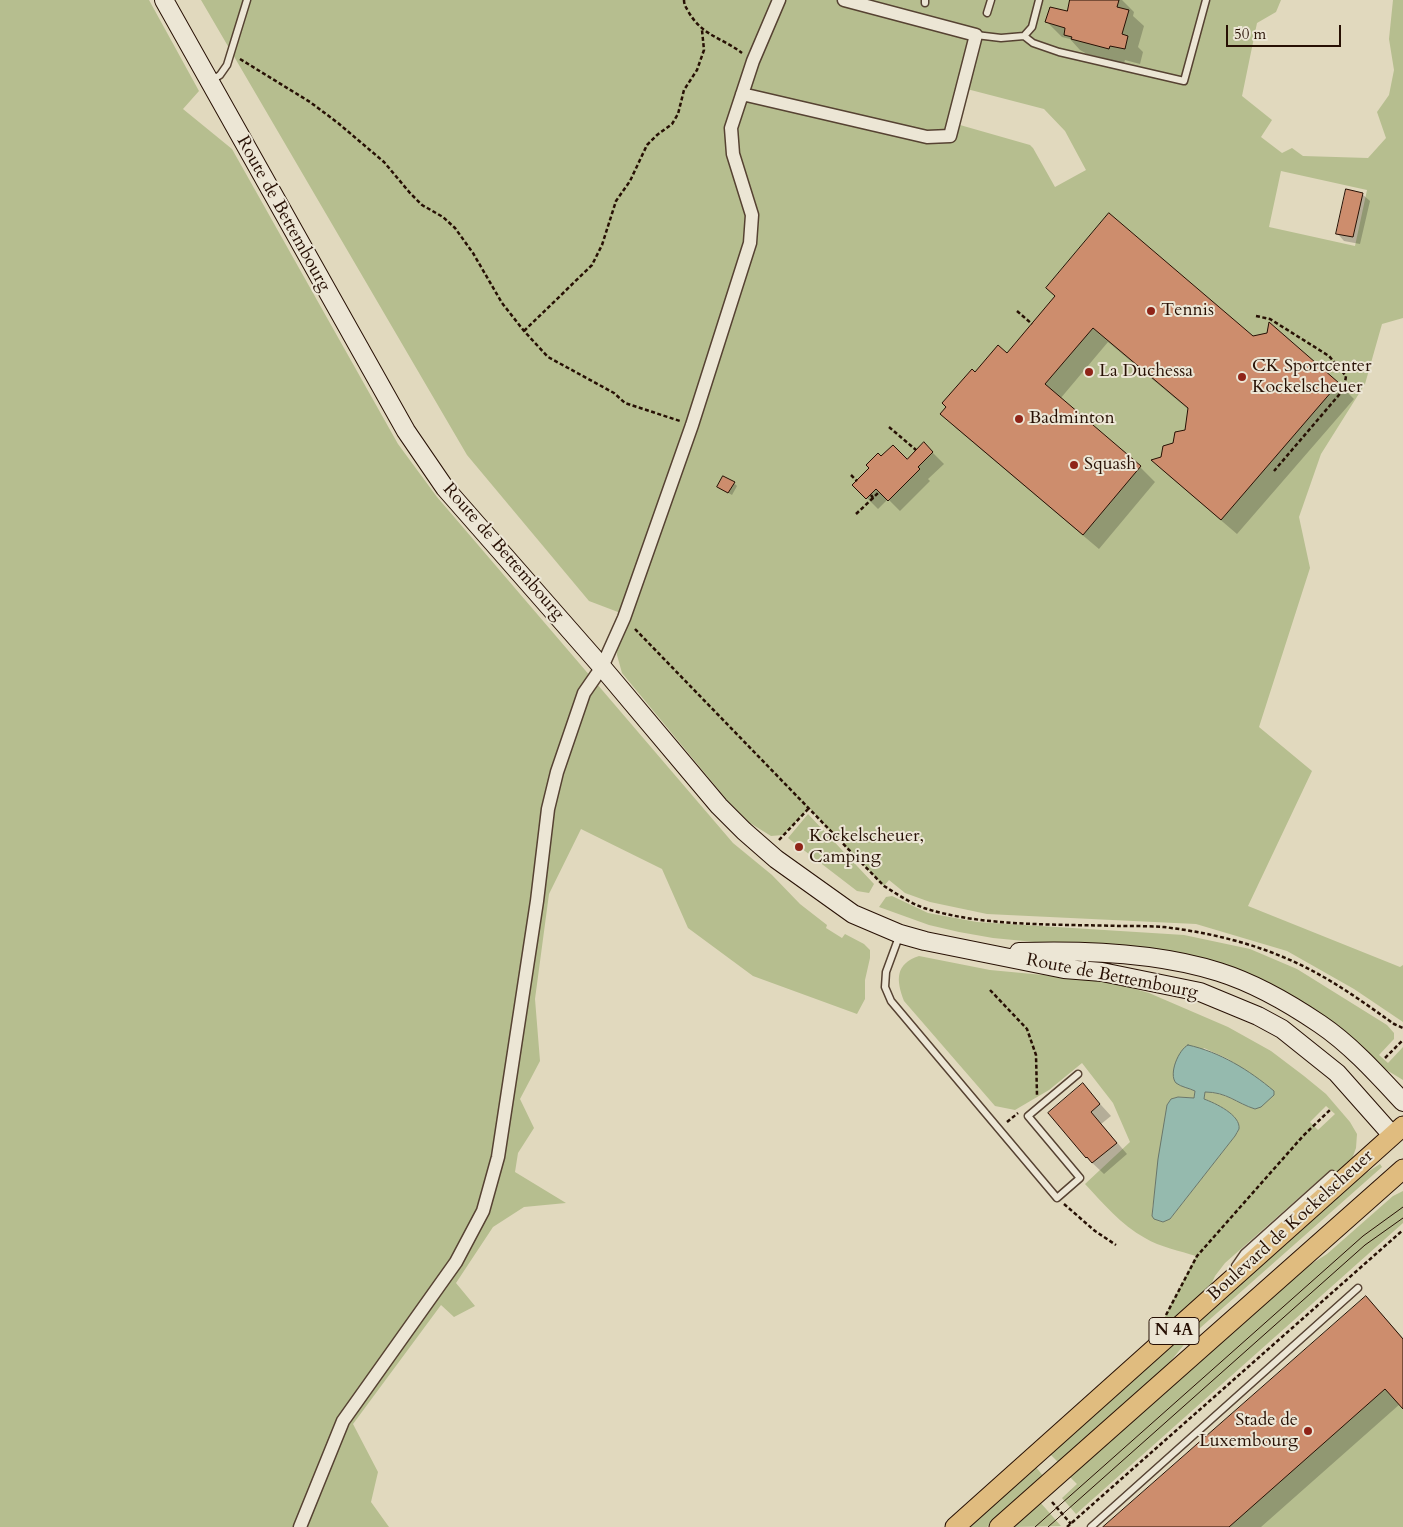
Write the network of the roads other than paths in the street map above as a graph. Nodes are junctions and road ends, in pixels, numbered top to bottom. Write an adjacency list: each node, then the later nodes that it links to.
1 (164, 0): 11 (main road, Route de Bettembourg)
2 (247, 0): 11 (lane)
3 (778, 0): 12 (street)
4 (844, 0): 9 (street)
5 (990, 0): 8 (lane)
6 (1039, 0): 10 (lane)
7 (1206, 0): 10 (lane)
8 (987, 13)
9 (976, 35): 10 (lane); 12 (street)
10 (1024, 36)
11 (210, 82): 13 (main road, Route de Bettembourg)
12 (742, 94): 13 (street)
13 (602, 667): 14 (main road, Route de Bettembourg); 23 (street)
14 (900, 934): 15 (main road, Route de Bettembourg); 16 (lane)
15 (991, 954): 17 (main road, Route de Bettembourg); 18 (main road, Route de Bettembourg)
16 (1078, 1074)
17 (1403, 1102)
18 (1399, 1137): 22 (main road, Boulevard de Kockelscheuer / N 4A)
19 (1403, 1169): 25 (main road, Boulevard de Kockelscheuer / N 4A)
20 (1332, 1174): 22 (lane)
21 (1358, 1288): 26 (lane)
22 (1204, 1304): 24 (main road, Boulevard de Kockelscheuer / N 4A)
23 (300, 1527)
24 (955, 1527)
25 (999, 1527)
26 (1091, 1527)

